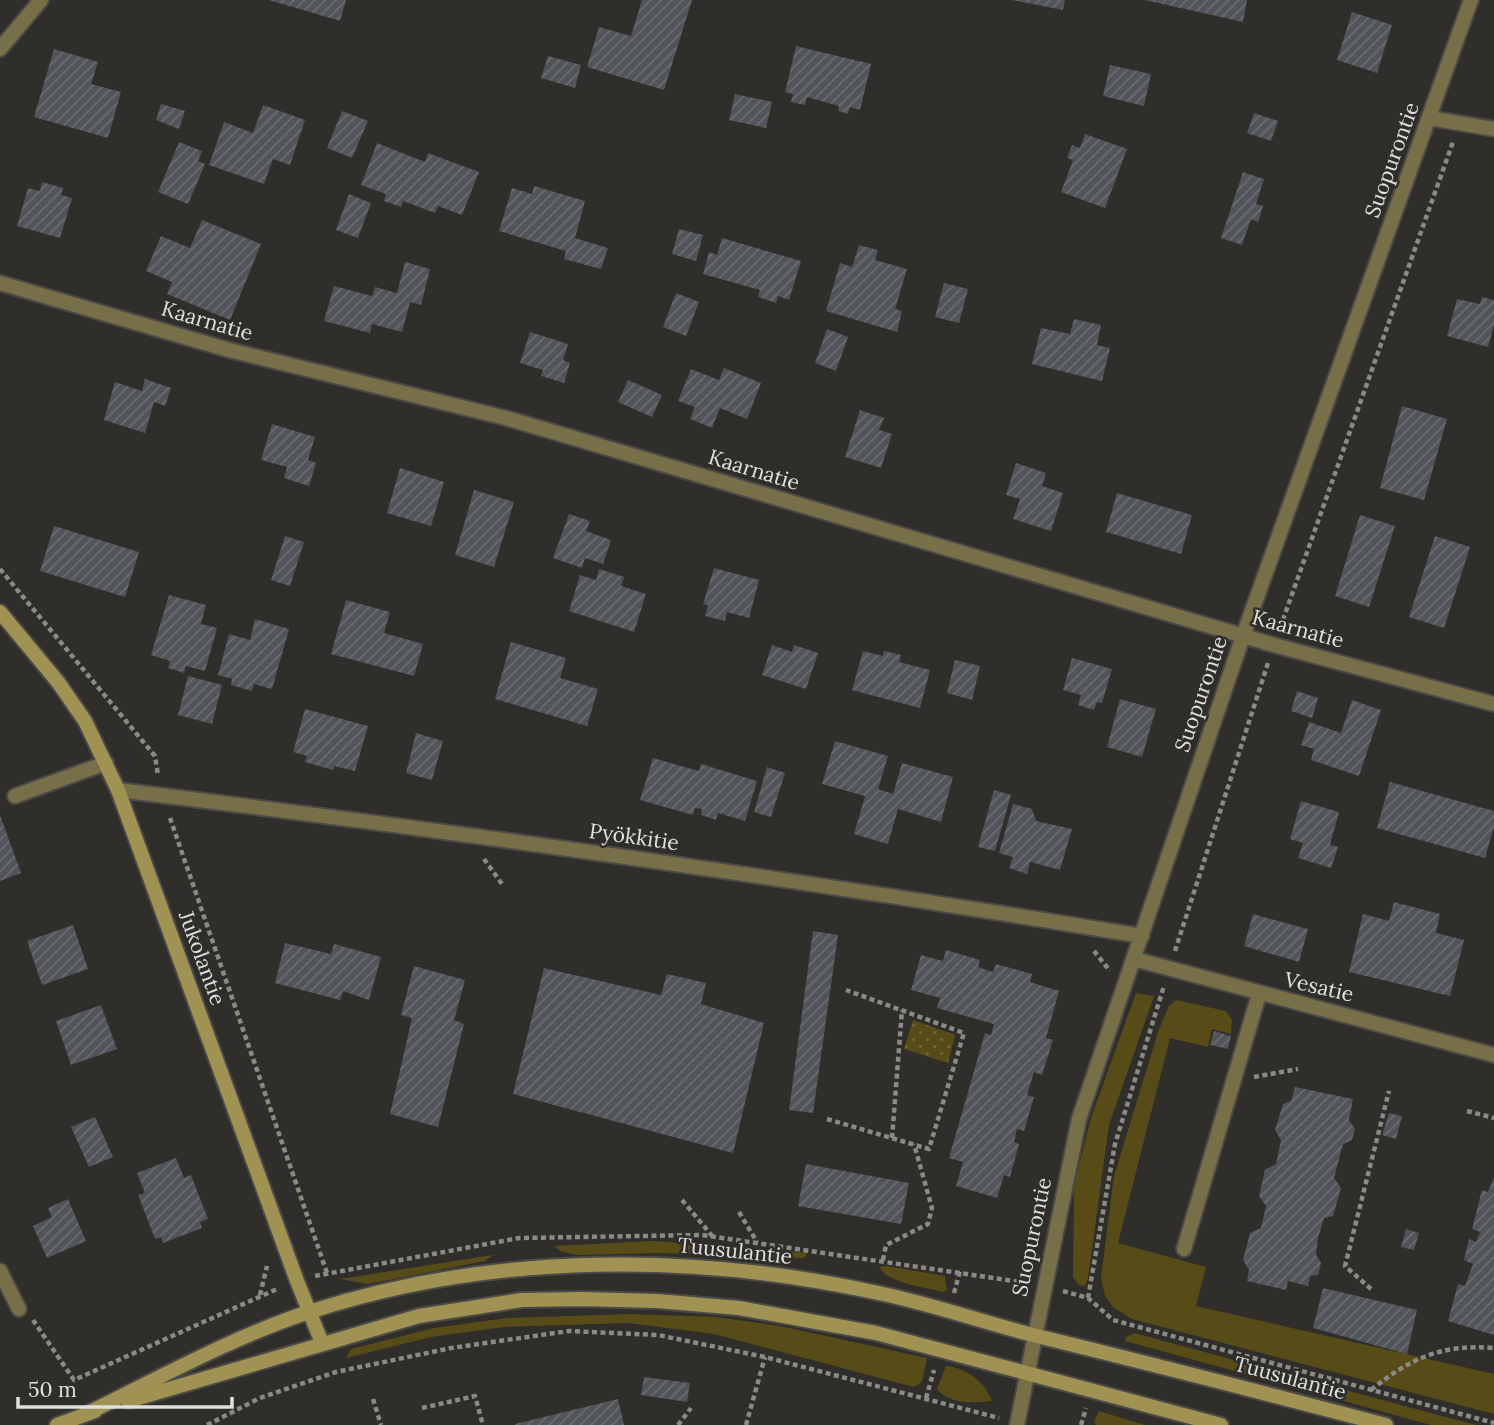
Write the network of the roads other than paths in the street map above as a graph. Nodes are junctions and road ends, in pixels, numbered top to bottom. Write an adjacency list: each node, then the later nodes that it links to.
1 (41, 0): 3 (street)
2 (1471, 0): 4 (street, Suopurontie)
3 (0, 49)
4 (1429, 118): 5 (street); 8 (street, Suopurontie)
5 (1494, 130)
6 (0, 283): 8 (street, Kaarnatie)
7 (0, 612): 10 (main road, Jukolantie)
8 (1243, 636): 9 (street, Kaarnatie); 13 (street, Suopurontie)
9 (1494, 704)
10 (106, 763): 11 (main road, Jukolantie); 12 (street)
11 (118, 790): 13 (street, Pyökkitie); 20 (main road, Jukolantie)
12 (15, 796)
13 (1142, 936): 14 (street, Suopurontie)
14 (1134, 960): 15 (street, Vesatie); 21 (street, Suopurontie)
15 (1259, 994): 16 (street, Vesatie); 17 (street)
16 (1494, 1055)
17 (1184, 1249)
18 (0, 1271): 19 (street)
19 (19, 1309)
20 (310, 1312): 21 (main road, Tuusulantie); 22 (main road, Jukolantie); 24 (main road, Tuusulantie)
21 (1033, 1335): 23 (street, Suopurontie); 28 (main road, Tuusulantie)
22 (322, 1343): 23 (main road, Tuusulantie); 24 (main road, Tuusulantie)
23 (1026, 1374): 25 (street, Suopurontie); 27 (main road, Tuusulantie)
24 (88, 1413): 26 (main road, Tuusulantie)
25 (1017, 1424)
26 (57, 1425)
27 (1221, 1425)
28 (1387, 1425)

